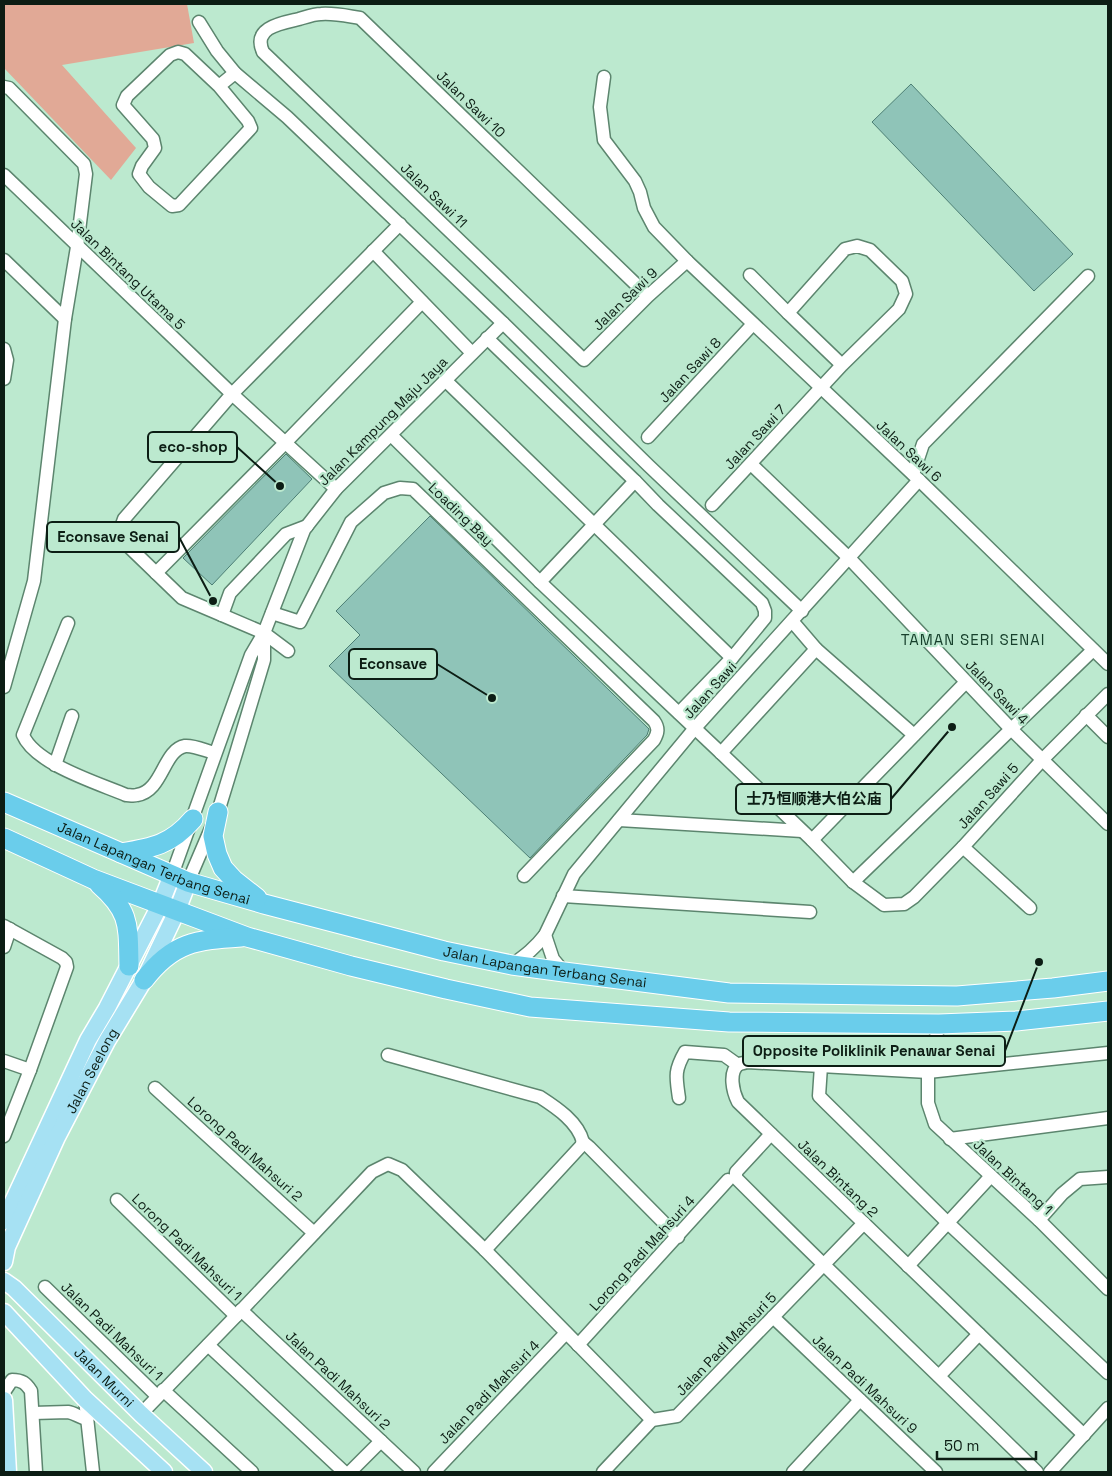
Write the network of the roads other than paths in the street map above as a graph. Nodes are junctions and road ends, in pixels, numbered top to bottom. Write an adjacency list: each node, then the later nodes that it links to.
1 (200, 22): 3 (street)
2 (262, 52): 15 (street, Jalan Sawi 10); 24 (street, Jalan Sawi 11)
3 (235, 73): 5 (street); 8 (street)
4 (604, 77): 12 (street, Jalan Sawi 6)
5 (219, 86): 5 (street)
6 (4, 87): 9 (street)
7 (4, 175): 9 (street, Jalan Bintang Utama 5)
8 (400, 224): 10 (street); 19 (street)
9 (77, 247): 18 (street); 29 (street, Jalan Bintang Utama 5)
10 (373, 251): 16 (street); 29 (street)
11 (4, 260): 18 (street)
12 (687, 262): 15 (street, Jalan Sawi 9); 20 (street, Jalan Sawi 6)
13 (750, 275): 17 (street)
14 (1088, 276): 34 (street)
15 (648, 296): 24 (street, Jalan Sawi 9)
16 (422, 302): 23 (street); 32 (street)
17 (788, 313): 25 (street); 25 (street, Jalan Sawi 7)
18 (65, 319): 57 (street)
19 (502, 323): 21 (street, Jalan Kampung Maju Jaya); 43 (street)
20 (753, 324): 28 (street, Jalan Sawi 6); 31 (street, Jalan Sawi 8)
21 (487, 338): 23 (street, Jalan Kampung Maju Jaya); 35 (street)
22 (4, 349): 26 (street)
23 (472, 352): 27 (street, Jalan Kampung Maju Jaya)
24 (584, 360)
25 (842, 365): 28 (street, Jalan Sawi 7)
26 (4, 379)
27 (445, 380): 30 (street, Jalan Kampung Maju Jaya); 38 (street)
28 (820, 388): 33 (street, Jalan Sawi 7); 34 (street, Jalan Sawi 6)
29 (232, 394): 32 (street, Jalan Bintang Utama 5); 41 (street)
30 (391, 435): 36 (street, Jalan Kampung Maju Jaya); 42 (street)
31 (648, 437)
32 (285, 443): 36 (street, Jalan Bintang Utama 5); 41 (street)
33 (751, 464): 37 (street, Jalan Sawi 7); 40 (street, Jalan Sawi 4)
34 (916, 477): 40 (street, Jalan Sawi); 52 (street, Jalan Sawi 6)
35 (635, 481): 38 (street); 54 (street)
36 (336, 489): 39 (street, Jalan Kampung Maju Jaya)
37 (712, 505)
38 (595, 525): 42 (street); 54 (street)
39 (307, 526): 45 (street, Jalan Kampung Maju Jaya); 46 (street)
40 (849, 558): 43 (street, Jalan Sawi); 56 (street, Jalan Sawi 4)
41 (156, 573): 46 (street)
42 (540, 582): 44 (street)
43 (802, 611): 47 (street, Jalan Sawi)
44 (572, 612): 49 (street); 59 (street)
45 (272, 613): 49 (street, Loading Bay); 50 (street, Jalan Kampung Maju Jaya)
46 (222, 615): 50 (street)
47 (792, 621): 51 (street); 62 (street, Jalan Sawi)
48 (68, 623): 69 (street)
49 (557, 628): 80 (street)
50 (264, 633): 53 (street); 67 (street, Jalan Kampung Maju Jaya); 71 (street, Jalan Kampung Maju Jaya)
51 (816, 649): 64 (street); 66 (street)
52 (1093, 650): 55 (street, Jalan Sawi 6); 63 (street)
53 (288, 651)
54 (732, 658): 59 (street)
55 (1108, 664)
56 (966, 682): 63 (street, Jalan Sawi 4); 64 (street)
57 (4, 687)
58 (1108, 694): 60 (street, Jalan Sawi 5)
59 (679, 713): 62 (street)
60 (1086, 715): 65 (street); 68 (street, Jalan Sawi 5)
61 (72, 716): 69 (street)
62 (695, 728): 66 (street); 73 (street, Jalan Sawi)
63 (1011, 729): 68 (street, Jalan Sawi 4); 83 (street)
64 (914, 735): 77 (street)
65 (1108, 737)
66 (721, 753): 75 (street)
67 (215, 754): 69 (street); 72 (street, Jalan Kampung Maju Jaya)
68 (1043, 758): 74 (street, Jalan Sawi 4); 78 (street, Jalan Sawi 5)
69 (55, 765)
70 (4, 802): 79 (highway, Jalan Lapangan Terbang Senai)
71 (218, 812): 82 (street, Jalan Kampung Maju Jaya); 85 (highway)
72 (193, 819): 79 (highway); 82 (street, Jalan Kampung Maju Jaya)
73 (619, 820): 75 (street); 84 (street, Jalan Sawi)
74 (1108, 824)
75 (802, 831): 77 (street)
76 (4, 838): 81 (highway)
77 (812, 840): 83 (street)
78 (963, 846): 83 (street, Jalan Sawi 5); 87 (street)
79 (119, 853): 82 (highway, Jalan Lapangan Terbang Senai)
80 (524, 876)
81 (93, 879): 86 (highway); 94 (highway)
82 (180, 879): 85 (highway, Jalan Lapangan Terbang Senai); 86 (main road, Jalan Seelong)
83 (853, 882)
84 (563, 896): 88 (street); 90 (street, Jalan Sawi)
85 (264, 904): 93 (highway, Jalan Lapangan Terbang Senai)
86 (168, 908): 91 (highway); 94 (main road, Jalan Seelong); 96 (main road, Jalan Seelong)
87 (1030, 908)
88 (810, 912)
89 (7, 927): 92 (street); 105 (street)
90 (545, 935): 93 (street, Jalan Sawi); 95 (street)
91 (247, 937): 96 (highway); 99 (highway)
92 (4, 947)
93 (512, 964): 95 (highway, Jalan Lapangan Terbang Senai)
94 (129, 966): 118 (main road, Jalan Seelong)
95 (564, 972): 97 (highway, Jalan Lapangan Terbang Senai)
96 (144, 980): 125 (main road, Jalan Seelong)
97 (1108, 981)
98 (1108, 1011): 99 (highway)
99 (939, 1024): 106 (street, Jalan Bintang 1)
100 (1108, 1053): 106 (street)
101 (388, 1055): 113 (street)
102 (4, 1061): 105 (street)
103 (738, 1065): 104 (street); 108 (street); 110 (street, Jalan Bintang 2)
104 (820, 1066): 106 (street); 121 (street)
105 (30, 1070): 111 (street)
106 (928, 1072): 112 (street, Jalan Bintang 1)
107 (155, 1088): 122 (street, Lorong Padi Mahsuri 2)
108 (679, 1098)
109 (1108, 1118): 112 (street)
110 (771, 1134): 120 (street, Jalan Bintang 2); 126 (street)
111 (4, 1136)
112 (950, 1138): 114 (street, Jalan Bintang 1)
113 (583, 1142): 123 (street); 124 (street)
114 (991, 1176): 119 (street, Jalan Bintang 1); 121 (street)
115 (1108, 1177): 119 (street)
116 (728, 1180): 123 (street, Lorong Padi Mahsuri 4)
117 (117, 1200): 132 (street, Lorong Padi Mahsuri 1)
118 (4, 1220)
119 (1039, 1220): 130 (street, Jalan Bintang 1)
120 (864, 1223): 126 (street, Jalan Padi Mahsuri 5); 127 (street, Jalan Bintang 2)
121 (948, 1223): 127 (street); 138 (street)
122 (314, 1233): 124 (street); 132 (street)
123 (678, 1237): 137 (street, Lorong Padi Mahsuri 4)
124 (485, 1250): 134 (street)
125 (4, 1262)
126 (823, 1265): 133 (street, Jalan Padi Mahsuri 5); 139 (street)
127 (908, 1266): 135 (street, Jalan Bintang 2)
128 (4, 1280): 147 (main road, Jalan Murni)
129 (45, 1287): 141 (street, Jalan Padi Mahsuri 1)
130 (1108, 1289)
131 (4, 1312): 143 (main road, Jalan Murni)
132 (239, 1313): 136 (street); 151 (street, Jalan Padi Mahsuri 2)
133 (773, 1317): 144 (street, Jalan Padi Mahsuri 9); 149 (street, Jalan Padi Mahsuri 5)
134 (566, 1333): 137 (street); 161 (street, Jalan Padi Mahsuri 4)
135 (979, 1334): 139 (street); 150 (street, Jalan Bintang 2)
136 (208, 1344): 141 (street); 158 (street)
137 (578, 1345): 149 (street)
138 (1108, 1373)
139 (939, 1376): 165 (street)
140 (4, 1392): 146 (street)
141 (160, 1393): 147 (street); 157 (street, Jalan Padi Mahsuri 1)
142 (4, 1400): 152 (main road)
143 (85, 1400): 148 (street); 155 (main road, Jalan Murni)
144 (860, 1400): 163 (street); 164 (street, Jalan Padi Mahsuri 9)
145 (1108, 1408): 150 (street)
146 (32, 1413): 148 (street); 153 (street)
147 (141, 1414): 156 (main road, Jalan Murni)
148 (87, 1420): 154 (street)
149 (652, 1420): 162 (street)
150 (1084, 1435): 166 (street)
151 (381, 1441): 159 (street); 160 (street, Jalan Padi Mahsuri 2)
152 (8, 1472)
153 (36, 1472)
154 (93, 1472)
155 (164, 1472)
156 (204, 1472)
157 (252, 1472)
158 (344, 1472)
159 (350, 1472)
160 (414, 1472)
161 (434, 1472)
162 (603, 1472)
163 (793, 1472)
164 (936, 1472)
165 (1037, 1472)
166 (1050, 1472)

